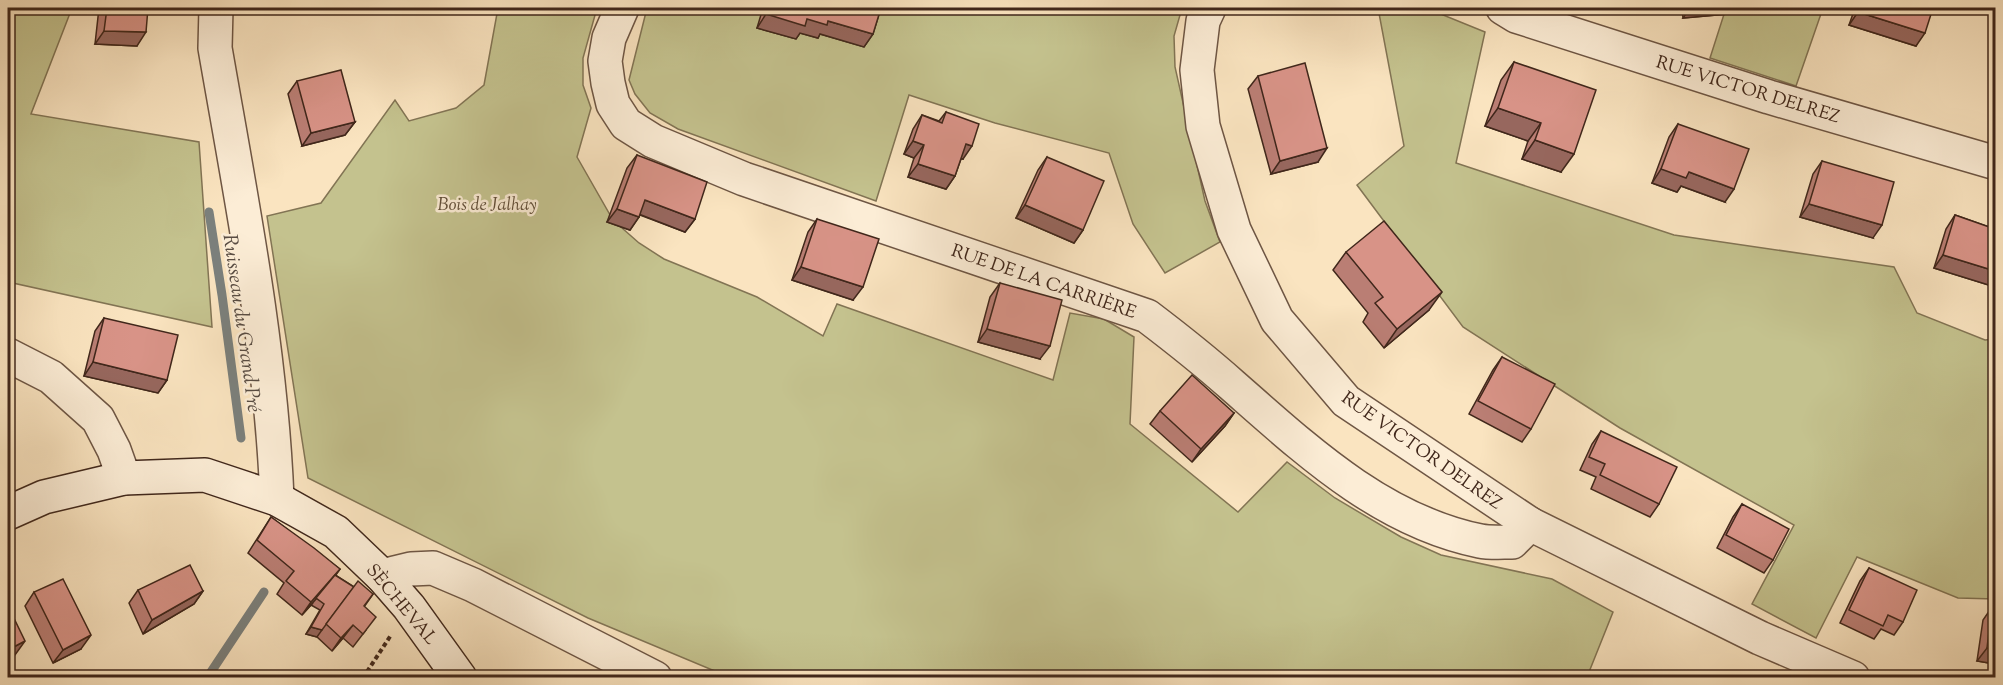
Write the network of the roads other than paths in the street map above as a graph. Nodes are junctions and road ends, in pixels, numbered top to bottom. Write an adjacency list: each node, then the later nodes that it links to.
1 (216, 8): 8 (street)
2 (622, 8): 10 (street, RUE DE LA CARRIÈRE)
3 (1209, 8): 10 (street, RUE VICTOR DELREZ)
4 (1503, 8): 5 (street, RUE VICTOR DELREZ)
5 (1995, 163)
6 (8, 355): 7 (street)
7 (124, 478): 8 (street, SÈCHEVAL); 9 (street, SÈCHEVAL)
8 (277, 499): 11 (street, SÈCHEVAL)
9 (8, 513)
10 (1530, 524): 14 (street, RUE VICTOR DELREZ)
11 (382, 576): 12 (street, SÈCHEVAL); 13 (street)
12 (460, 678)
13 (655, 678)
14 (1853, 678)

